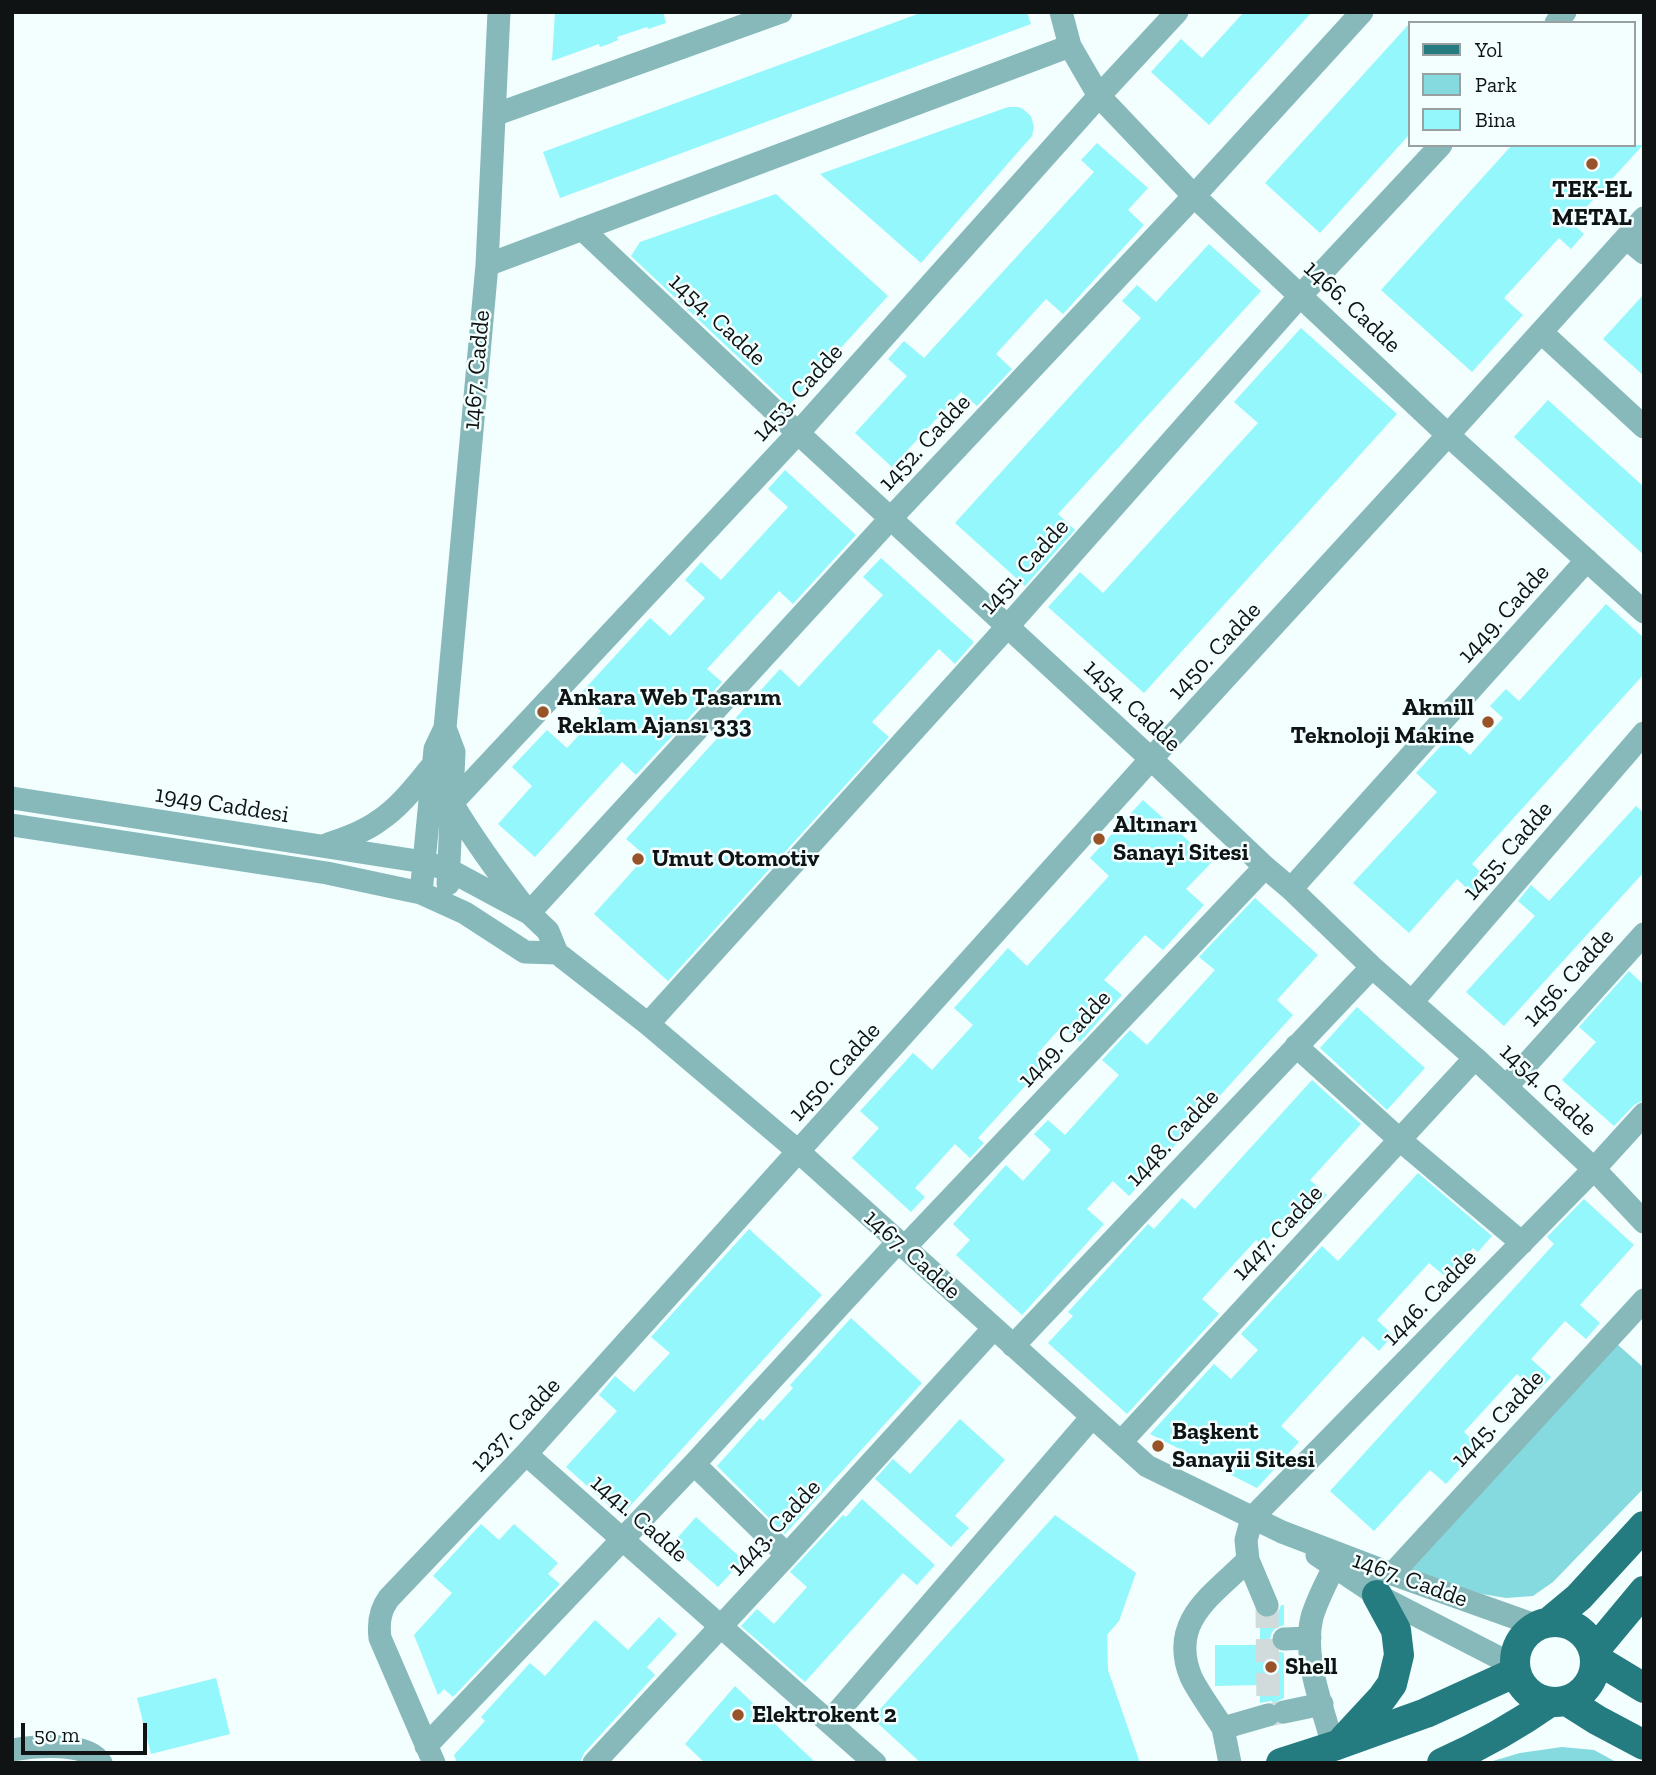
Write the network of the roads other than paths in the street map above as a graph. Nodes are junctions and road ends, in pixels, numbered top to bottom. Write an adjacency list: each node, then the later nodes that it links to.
1 (499, 12): 8 (street, 1467. Cadde)
2 (781, 12): 8 (street)
3 (1061, 12): 6 (street, 1466. Cadde)
4 (1177, 12): 7 (street, 1453. Cadde)
5 (1362, 12): 10 (street, 1452. Cadde)
6 (1070, 46): 7 (street, 1466. Cadde); 12 (street)
7 (1099, 96): 10 (street, 1466. Cadde); 19 (street, 1453. Cadde)
8 (494, 116): 15 (street, 1467. Cadde)
9 (1439, 147): 16 (street, 1451. Cadde)
10 (1194, 196): 16 (street, 1466. Cadde); 21 (street, 1452. Cadde)
11 (1644, 218): 13 (street, 1450. Cadde)
12 (582, 229): 15 (street); 19 (street, 1454. Cadde)
13 (1626, 238): 14 (street); 17 (street, 1450. Cadde)
14 (1644, 253)
15 (487, 265): 25 (street, 1467. Cadde)
16 (1301, 295): 20 (street, 1466. Cadde); 24 (street, 1451. Cadde)
17 (1541, 332): 18 (street); 20 (street, 1450. Cadde)
18 (1644, 426)
19 (798, 432): 21 (street, 1454. Cadde); 30 (street, 1453. Cadde)
20 (1448, 435): 22 (street, 1466. Cadde); 27 (street, 1450. Cadde)
21 (891, 518): 24 (street, 1454. Cadde); 39 (street, 1452. Cadde)
22 (1587, 561): 23 (street, 1466. Cadde); 36 (street, 1449. Cadde)
23 (1644, 612)
24 (1007, 626): 27 (street, 1454. Cadde); 44 (street, 1451. Cadde)
25 (445, 728): 28 (street, 1467. Cadde); 30 (street, 1467. Cadde)
26 (1644, 733): 43 (street, 1455. Cadde)
27 (1151, 759): 34 (street, 1454. Cadde); 50 (street, 1450. Cadde)
28 (433, 765): 32 (street); 33 (street, 1467. Cadde)
29 (12, 798): 32 (street, 1949 Caddesi)
30 (452, 803): 35 (street, 1467. Cadde); 39 (street)
31 (12, 825): 37 (street, 1949 Caddesi)
32 (321, 847): 33 (street, 1949 Caddesi)
33 (425, 862): 35 (street, 1467. Cadde); 37 (street, 1467. Cadde)
34 (1265, 867): 36 (street, 1454. Cadde); 54 (street, 1449. Cadde)
35 (449, 870): 38 (street, 1467. Cadde); 39 (street, 1467. Cadde)
36 (1291, 889): 42 (street, 1454. Cadde)
37 (421, 893): 38 (street)
38 (447, 905): 41 (street)
39 (530, 913): 41 (street, 1467. Cadde)
40 (1644, 934): 47 (street, 1456. Cadde)
41 (557, 953): 44 (street, 1467. Cadde)
42 (1372, 967): 43 (street, 1454. Cadde); 45 (street, 1448. Cadde)
43 (1412, 1002): 46 (street, 1454. Cadde)
44 (648, 1024): 50 (street, 1467. Cadde)
45 (1296, 1046): 49 (street); 57 (street, 1448. Cadde)
46 (1475, 1058): 47 (street, 1454. Cadde); 49 (street, 1447. Cadde)
47 (1506, 1087): 51 (street, 1454. Cadde)
48 (1644, 1114): 51 (street, 1446. Cadde)
49 (1400, 1140): 53 (street); 59 (street, 1447. Cadde)
50 (799, 1152): 54 (street, 1467. Cadde); 60 (street, 1237. Cadde)
51 (1594, 1169): 52 (street, 1454. Cadde); 53 (street, 1446. Cadde)
52 (1644, 1222)
53 (1521, 1242): 62 (street, 1446. Cadde)
54 (901, 1245): 56 (street, 1467. Cadde); 61 (street, 1449. Cadde)
55 (1644, 1300): 69 (street, 1445. Cadde)
56 (994, 1328): 57 (street, 1467. Cadde); 66 (street, 1443. Cadde)
57 (1013, 1346): 58 (street, 1467. Cadde)
58 (1092, 1417): 59 (street, 1467. Cadde); 81 (street)
59 (1121, 1442): 62 (street, 1467. Cadde)
60 (526, 1454): 65 (street, 1441. Cadde); 86 (street, 1237. Cadde)
61 (694, 1464): 65 (street, 1449. Cadde); 66 (street)
62 (1252, 1518): 64 (street, 1467. Cadde); 67 (street)
63 (1644, 1526): 72 (main road)
64 (1282, 1532): 68 (street, 1467. Cadde); 69 (street, 1467. Cadde)
65 (623, 1539): 73 (street, 1441. Cadde); 86 (street, 1449. Cadde)
66 (787, 1555): 73 (street, 1443. Cadde)
67 (1248, 1560): 71 (street); 82 (street)
68 (1334, 1567): 69 (street, 1467. Cadde); 74 (street)
69 (1384, 1585): 72 (street, 1467. Cadde); 77 (street, 1467. Cadde); 84 (main road)
70 (1644, 1591): 76 (main road)
71 (1267, 1605)
72 (1543, 1624): 76 (main road, 1467. Cadde); 77 (main road)
73 (720, 1626): 81 (street, 1441. Cadde); 89 (street, 1443. Cadde)
74 (1310, 1638): 75 (street); 80 (street)
75 (1284, 1639)
76 (1595, 1655): 78 (main road, 1467. Cadde); 79 (main road)
77 (1516, 1669): 79 (main road, 1467. Cadde); 84 (main road)
78 (1644, 1688)
79 (1559, 1702): 83 (main road, 1467. Cadde); 93 (main road)
80 (1322, 1704): 82 (street); 84 (street)
81 (829, 1722): 90 (street, 1441. Cadde)
82 (1223, 1728): 91 (street)
83 (1644, 1745)
84 (1335, 1746): 92 (main road)
85 (12, 1750): 87 (street)
86 (430, 1754)
87 (37, 1755): 88 (street)
88 (101, 1763)
89 (594, 1763)
90 (875, 1763)
91 (1230, 1763)
92 (1281, 1763)
93 (1442, 1763)

